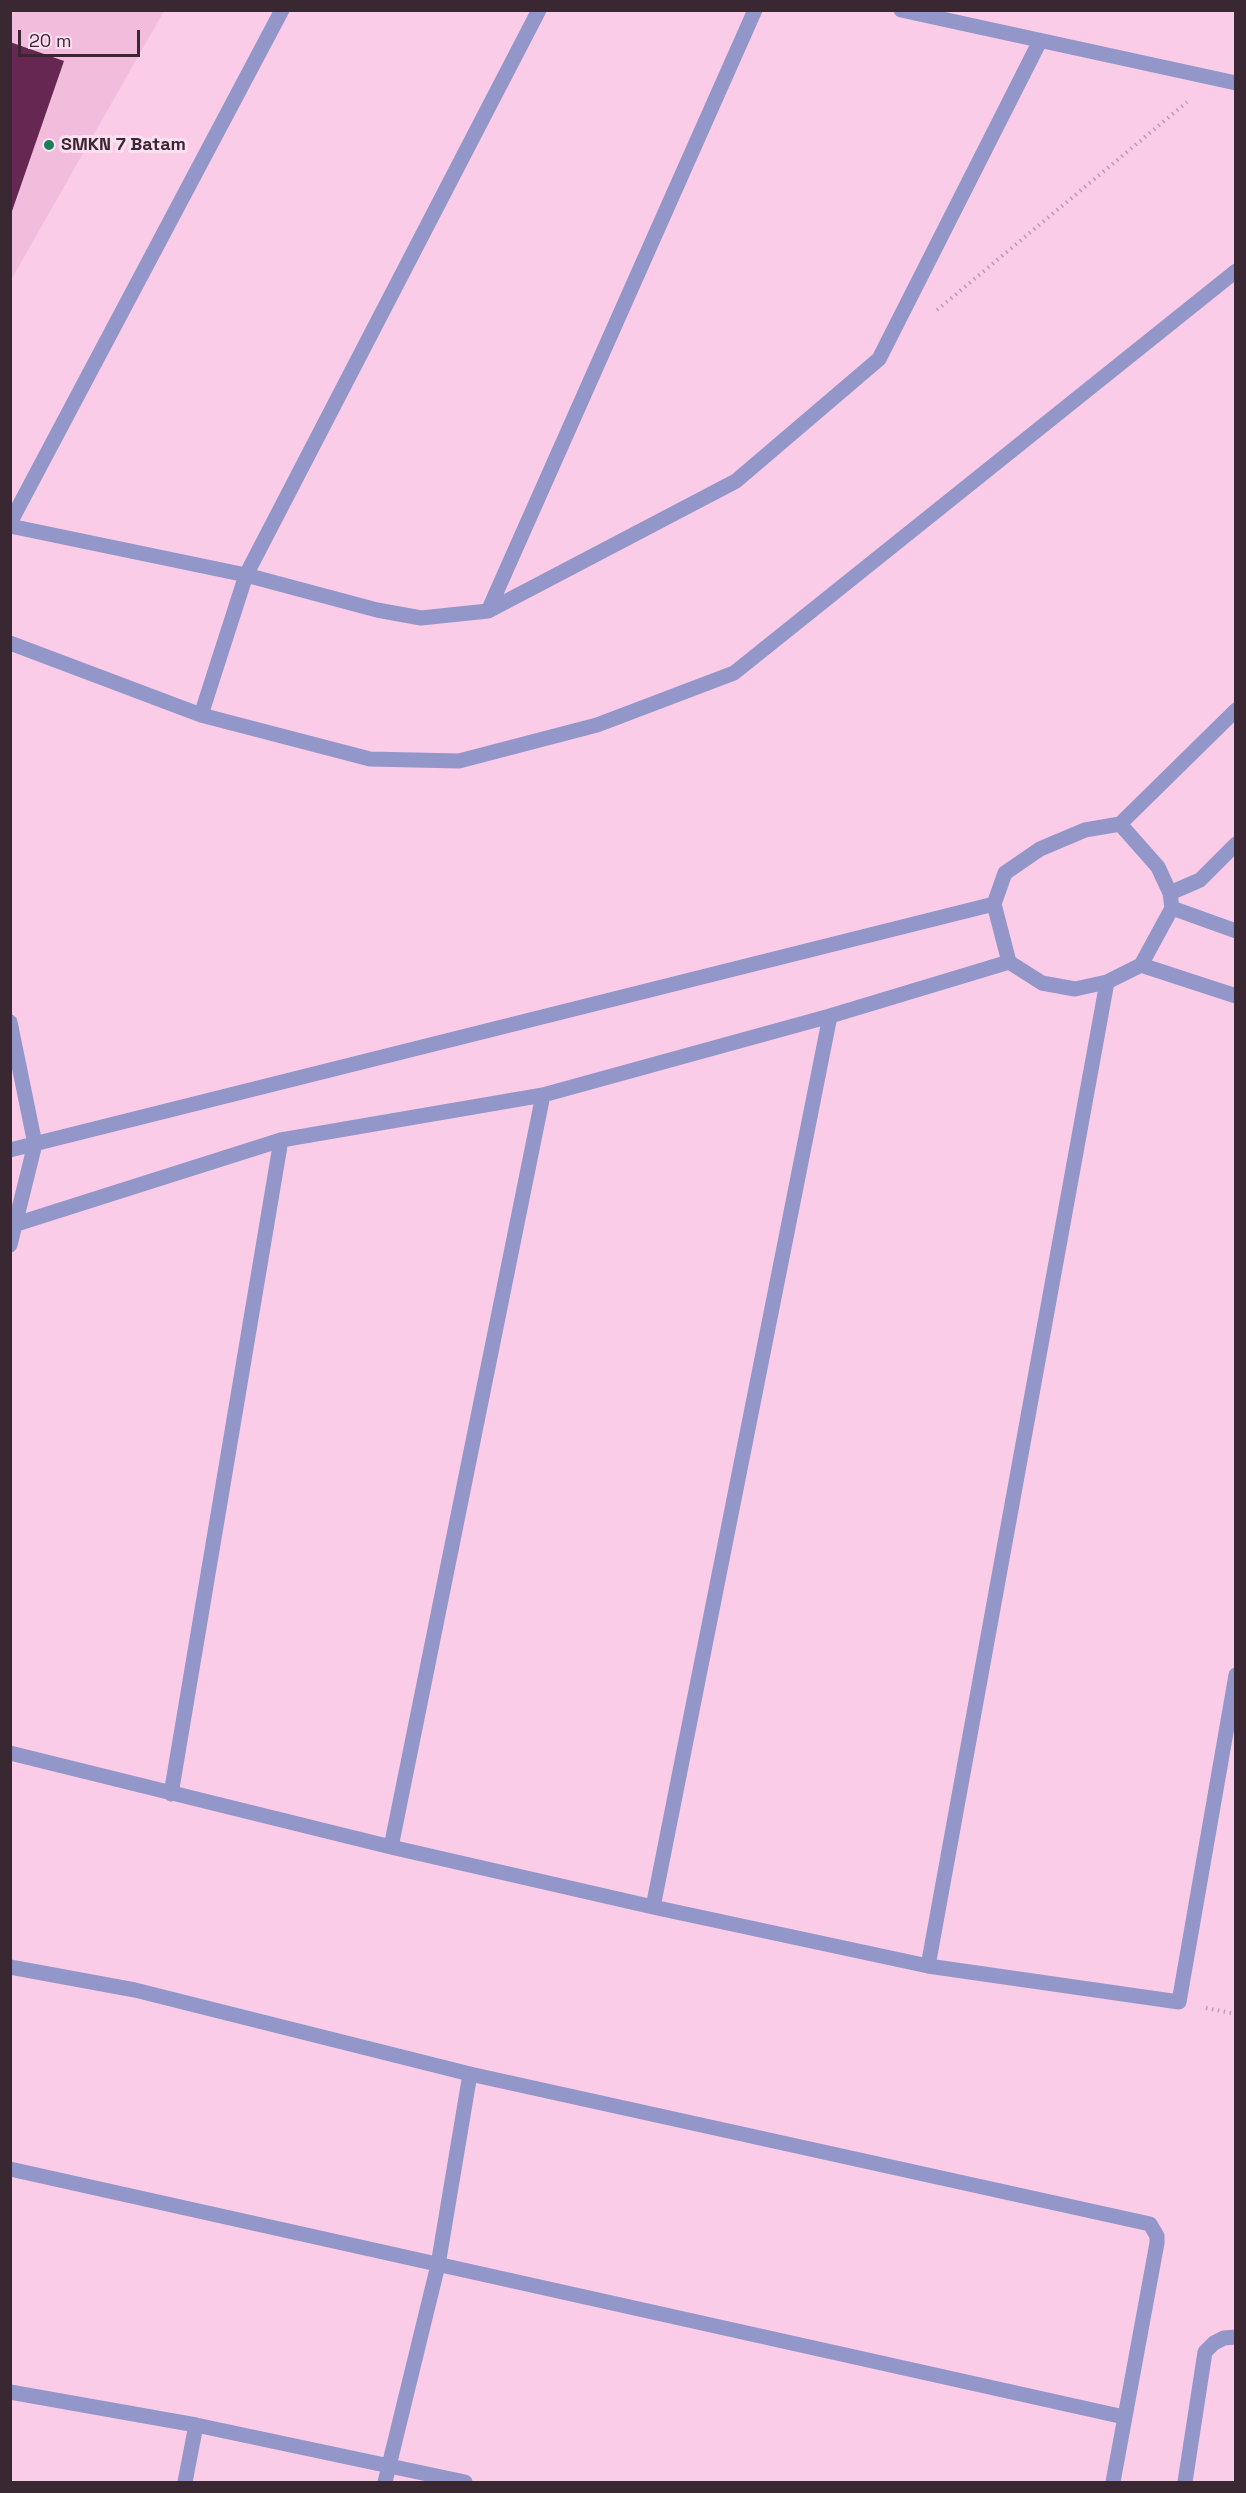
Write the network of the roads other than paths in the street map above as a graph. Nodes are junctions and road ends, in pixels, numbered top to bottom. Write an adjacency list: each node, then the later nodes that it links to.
1 (282, 10): 8 (street)
2 (539, 10): 9 (street)
3 (755, 10): 10 (street)
4 (902, 10): 5 (street)
5 (1040, 41): 6 (street); 10 (street)
6 (1236, 83)
7 (1236, 271): 13 (street)
8 (10, 525): 9 (street)
9 (246, 574): 10 (street); 13 (street)
10 (488, 611)
11 (10, 643): 13 (street)
12 (1236, 710): 14 (street)
13 (201, 715)
14 (1120, 824): 16 (street); 17 (street)
15 (1236, 844): 16 (street)
16 (1171, 900): 18 (street); 20 (street)
17 (994, 904): 19 (street); 27 (street)
18 (1236, 931)
19 (1009, 962): 21 (street); 23 (street)
20 (1141, 965): 21 (street); 22 (street)
21 (1107, 982): 36 (street)
22 (1236, 996)
23 (830, 1016): 25 (street); 35 (street)
24 (10, 1022): 27 (street)
25 (543, 1095): 26 (street); 34 (street)
26 (281, 1140): 29 (street); 33 (street)
27 (35, 1144): 28 (street); 29 (street)
28 (10, 1150)
29 (12, 1225): 30 (street)
30 (10, 1245)
31 (1236, 1675): 36 (street)
32 (10, 1753): 33 (street)
33 (171, 1794): 34 (street)
34 (391, 1847): 35 (street)
35 (653, 1907): 36 (street)
36 (928, 1966)
37 (10, 1967): 38 (street)
38 (470, 2074): 40 (street); 43 (street)
39 (10, 2169): 40 (street)
40 (438, 2265): 43 (street); 45 (street)
41 (1236, 2337): 50 (street)
42 (10, 2392): 44 (street)
43 (1124, 2417): 49 (street)
44 (196, 2425): 45 (street); 46 (street)
45 (388, 2465): 47 (street); 48 (street)
46 (185, 2482)
47 (385, 2482)
48 (465, 2482)
49 (1113, 2482)
50 (1185, 2482)

